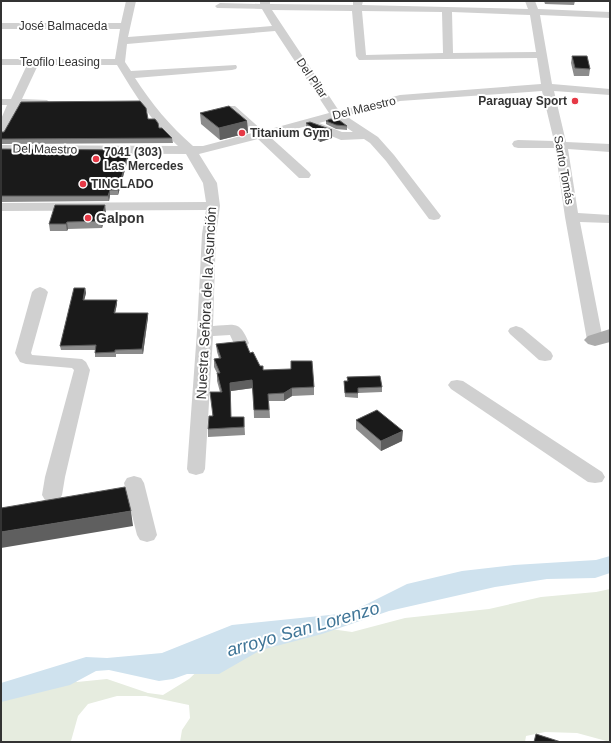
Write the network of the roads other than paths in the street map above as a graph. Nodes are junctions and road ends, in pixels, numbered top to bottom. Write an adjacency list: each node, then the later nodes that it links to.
1 (131, 1): 9 (street)
2 (265, 4): 3 (street); 4 (street); 10 (street, Del Pilar)
3 (357, 4): 6 (street); 13 (street)
4 (220, 6)
5 (532, 6): 6 (street); 7 (street); 12 (street, Santo Tomás)
6 (447, 9): 13 (street)
7 (610, 15)
8 (1, 26): 9 (street, José Balmaceda)
9 (126, 26): 11 (street)
10 (278, 28): 11 (street); 27 (street, Del Pilar)
11 (122, 41): 16 (street)
12 (541, 55): 13 (street); 19 (street, Santo Tomás)
13 (448, 57)
14 (1, 62): 15 (street, Teofilo Leasing)
15 (34, 62): 16 (street, Teofilo Leasing); 24 (street)
16 (120, 62): 18 (street, Nuestra Señora de la Asunción)
17 (232, 67): 18 (street)
18 (127, 75): 22 (street, Nuestra Señora de la Asunción)
19 (546, 87): 20 (street, Del Maestro); 27 (street, Del Maestro); 33 (street, Santo Tomás)
20 (610, 92)
21 (128, 101): 22 (street)
22 (144, 101): 36 (street, Nuestra Señora de la Asunción)
23 (1, 102): 24 (street)
24 (15, 102): 25 (street); 29 (street)
25 (53, 102)
26 (231, 108): 30 (street)
27 (336, 115): 28 (street, Del Maestro); 31 (street, Del Pilar)
28 (307, 122): 30 (street, Del Maestro); 31 (street)
29 (1, 131)
30 (261, 134): 36 (street, Del Maestro); 37 (street)
31 (366, 135): 40 (street, Del Pilar)
32 (518, 144): 33 (street)
33 (561, 145): 34 (street); 41 (street, Santo Tomás)
34 (610, 148)
35 (1, 149): 36 (street, Del Maestro)
36 (191, 151): 38 (street, Nuestra Señora de la Asunción)
37 (304, 175)
38 (213, 206): 39 (street); 44 (street, Nuestra Señora de la Asunción)
39 (1, 208)
40 (434, 216)
41 (572, 217): 42 (street); 46 (street, Santo Tomás)
42 (610, 219)
43 (40, 292): 53 (street)
44 (206, 331): 47 (street); 50 (street, Nuestra Señora de la Asunción)
45 (516, 331): 48 (street)
46 (603, 337)
47 (241, 343)
48 (545, 356)
49 (457, 385): 51 (street)
50 (196, 469)
51 (595, 477)
52 (134, 484): 54 (street)
53 (52, 495)
54 (147, 535)

